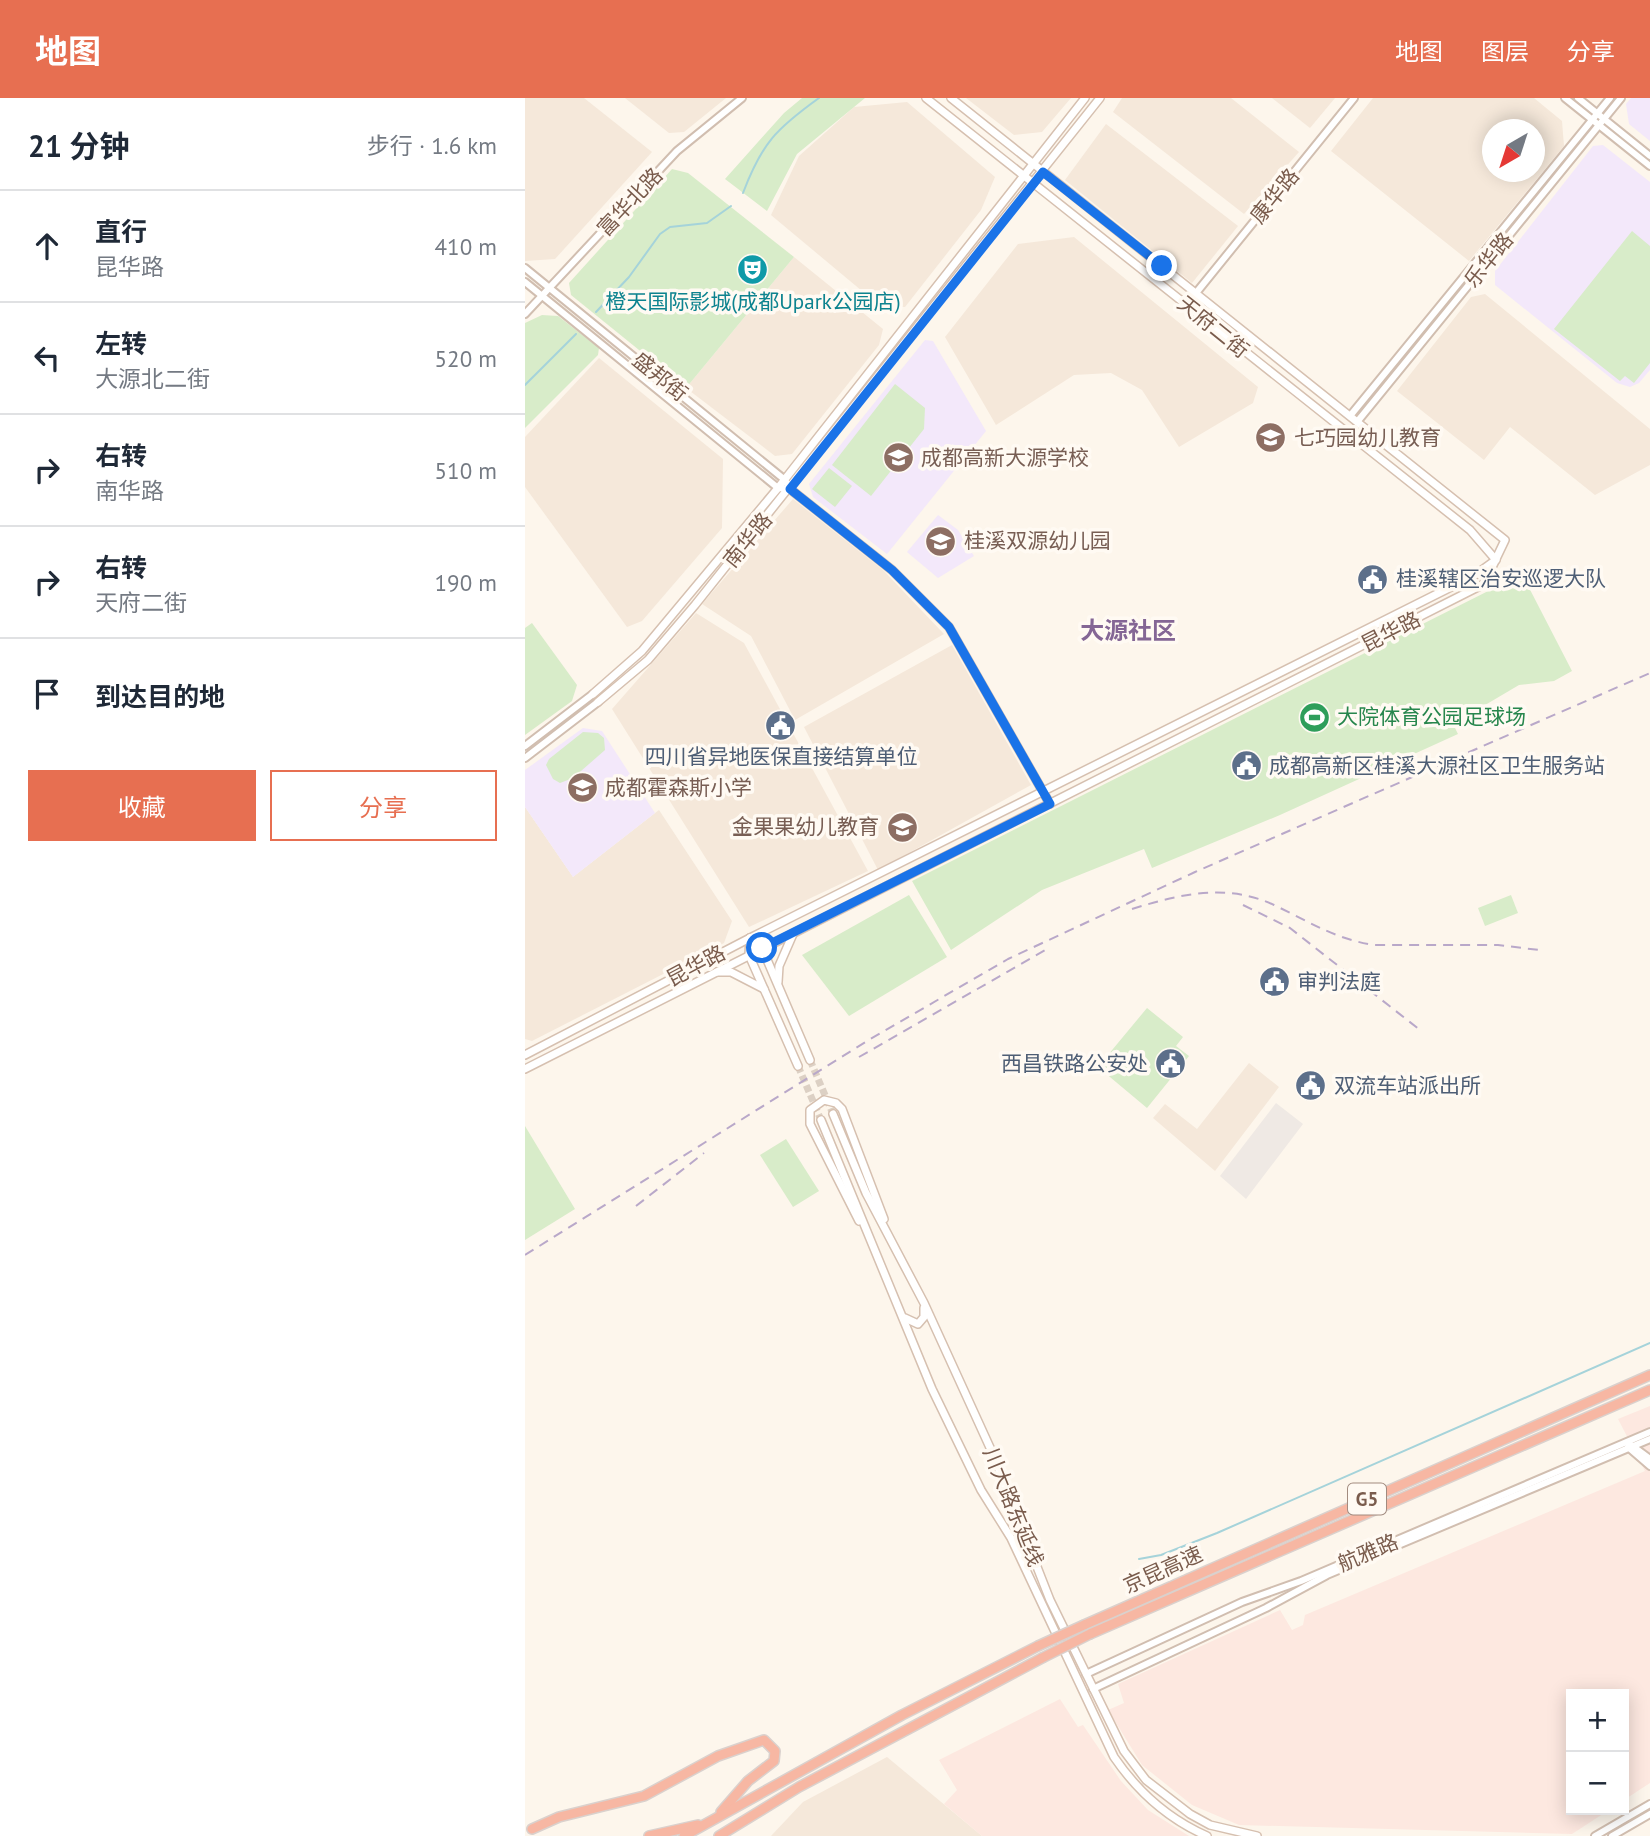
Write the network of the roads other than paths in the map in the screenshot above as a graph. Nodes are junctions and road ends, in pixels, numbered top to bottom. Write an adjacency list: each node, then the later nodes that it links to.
1 (742, 98): 22 (street, 富华北路)
2 (926, 98): 18 (main road, 天府二街)
3 (951, 98): 15 (main road, 天府二街)
4 (1085, 98): 15 (main road, 南华路)
5 (1100, 98): 17 (main road, 南华路)
6 (1353, 98): 23 (street, 康华路)
7 (1565, 98): 11 (street)
8 (1578, 98): 11 (street)
9 (1610, 98): 11 (street, 乐华路)
10 (1621, 98): 12 (street, 乐华路)
11 (1595, 117): 12 (street); 13 (street); 26 (street, 乐华路)
12 (1604, 119): 13 (street, 乐华路); 14 (street)
13 (1599, 126): 16 (street); 27 (street, 乐华路)
14 (1650, 156)
15 (1032, 163): 17 (main road, 天府二街); 18 (main road, 南华路)
16 (1650, 166)
17 (1043, 172): 19 (main road, 南华路); 23 (main road, 天府二街)
18 (1023, 175): 19 (main road, 天府二街); 28 (main road, 南华路)
19 (1034, 184): 30 (main road, 南华路); 31 (main road, 天府二街)
20 (525, 268): 22 (street, 盛邦街)
21 (525, 282): 24 (street, 盛邦街)
22 (550, 288): 24 (street, 富华北路); 28 (street, 盛邦街)
23 (1196, 293): 26 (main road, 天府二街)
24 (542, 296): 25 (street, 富华北路); 29 (street, 盛邦街)
25 (525, 314)
26 (1350, 416): 27 (main road, 天府二街)
27 (1357, 422): 31 (main road, 天府二街)
28 (785, 480): 29 (main road, 南华路); 30 (street, 盛邦街)
29 (778, 488): 30 (street); 32 (main road, 南华路)
30 (790, 489): 33 (main road, 南华路); 36 (street)
31 (1496, 560): 36 (main road, 昆华路); 37 (main road, 昆华路)
32 (593, 694): 34 (street)
33 (598, 702): 35 (street, 南华路)
34 (525, 746)
35 (525, 758)
36 (1044, 792): 37 (street); 39 (main road, 昆华路)
37 (1050, 804): 38 (main road, 昆华路)
38 (795, 931): 40 (main road, 昆华路); 43 (main road)
39 (750, 938): 40 (main road); 41 (main road); 45 (main road, 昆华路)
40 (762, 948): 41 (main road, 昆华路); 43 (main road)
41 (749, 954): 42 (main road, 昆华路); 44 (main road)
42 (715, 972): 44 (main road); 48 (main road, 昆华路)
43 (777, 983): 46 (main road)
44 (765, 989): 47 (main road)
45 (525, 1055)
46 (810, 1060)
47 (798, 1066)
48 (525, 1069)
49 (834, 1114): 51 (main road, 川大路东延线)
50 (821, 1120): 52 (main road, 川大路东延线)
51 (892, 1242): 52 (main road); 53 (main road, 川大路东延线)
52 (875, 1251): 54 (main road, 川大路东延线)
53 (924, 1303): 54 (main road); 62 (main road, 川大路东延线)
54 (902, 1315): 73 (main road, 川大路东延线)
55 (1650, 1375): 66 (highway, 京昆高速 / G5, bridge)
56 (1650, 1390): 70 (highway, 京昆高速 / G5, bridge)
57 (1650, 1432): 59 (street, 航雅路)
58 (1650, 1439): 59 (street, 航雅路)
59 (1629, 1445): 60 (street); 61 (street); 62 (street, 航雅路); 63 (street, 航雅路)
60 (1650, 1459)
61 (1650, 1466)
62 (1086, 1674): 63 (main road, 川大路东延线)
63 (1093, 1689): 74 (main road, 川大路东延线)
64 (1650, 1804): 75 (street)
65 (1650, 1814): 68 (street)
66 (718, 1816): 67 (highway, 京昆高速 / G5); 69 (highway)
67 (703, 1824): 71 (highway, G5); 72 (highway)
68 (1634, 1824): 76 (street); 77 (street)
69 (528, 1830)
70 (721, 1835)
71 (649, 1836)
72 (684, 1836)
73 (1207, 1836)
74 (1257, 1836)
75 (1595, 1836)
76 (1612, 1836)
77 (1630, 1836)

